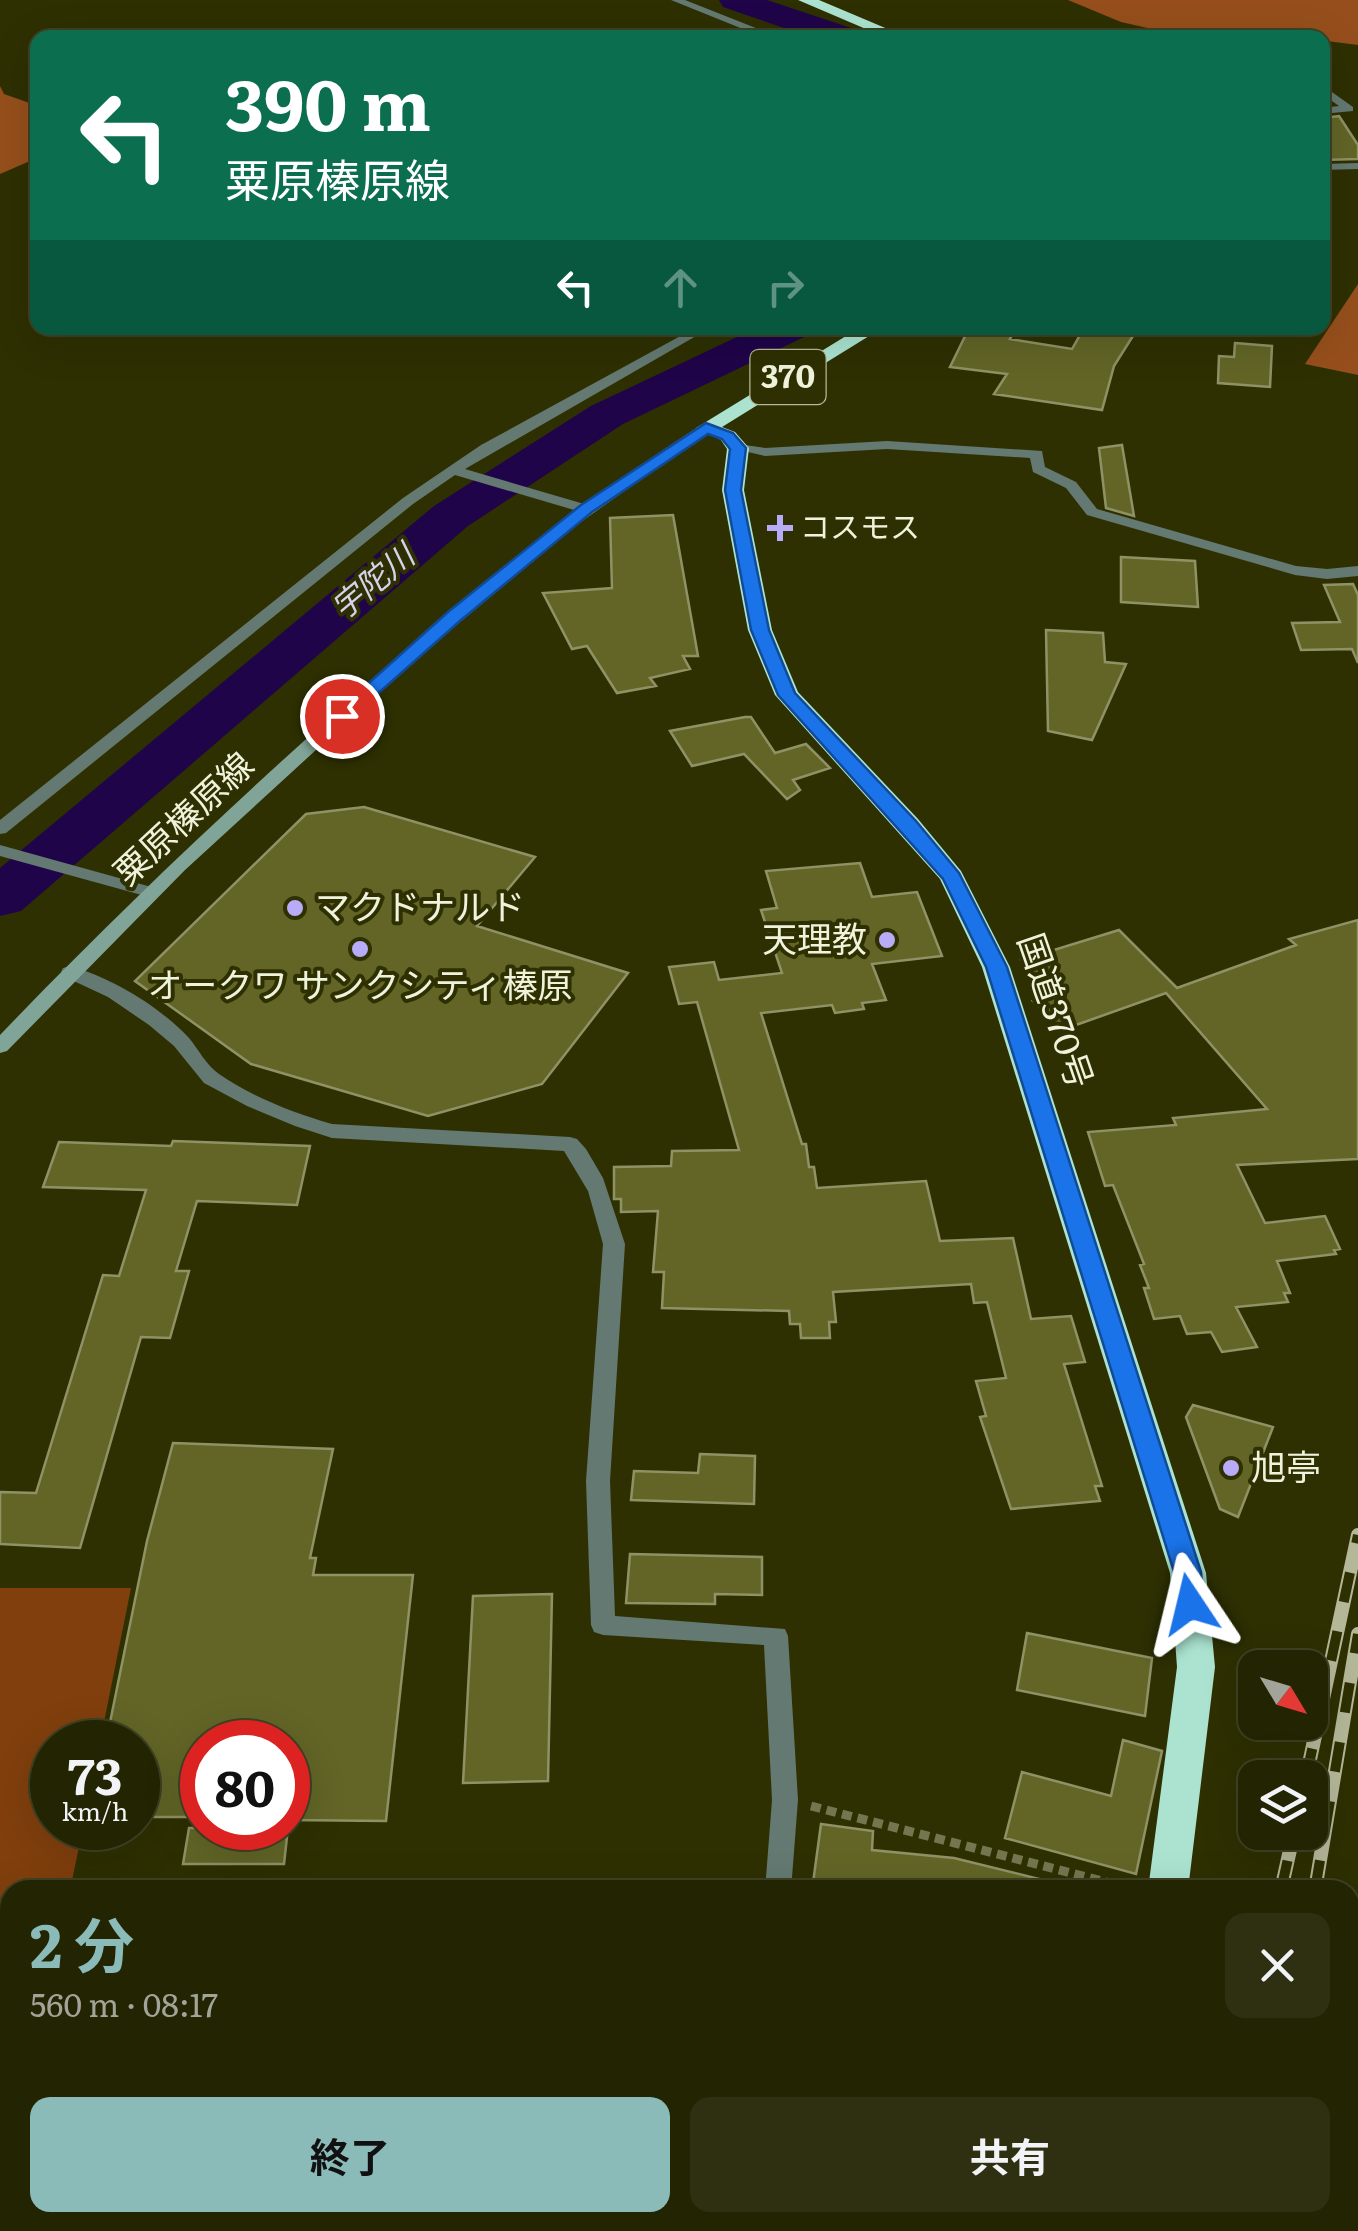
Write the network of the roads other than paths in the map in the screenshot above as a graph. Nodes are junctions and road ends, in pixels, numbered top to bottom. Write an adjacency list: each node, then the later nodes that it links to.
1 (676, 0): 3 (street)
2 (806, 0): 4 (highway)
3 (755, 30)
4 (882, 30)
5 (1330, 95): 6 (street)
6 (1349, 110): 7 (street); 8 (street)
7 (1330, 111)
8 (1358, 121)
9 (1358, 166): 10 (street)
10 (1330, 167)
11 (691, 335): 16 (street)
12 (860, 335): 13 (highway, 370)
13 (802, 368): 14 (highway, 370); 15 (highway)
14 (706, 428): 15 (highway, 370); 17 (main road, 粟原榛原線)
15 (738, 448): 18 (street); 25 (highway, 国道370号 / 370)
16 (456, 471): 17 (street); 19 (street)
17 (586, 508): 21 (main road, 粟原榛原線)
18 (1358, 571)
19 (0, 829)
20 (0, 850): 21 (street)
21 (149, 892): 22 (main road, 粟原榛原線)
22 (70, 972): 23 (main road, 粟原榛原線); 24 (street)
23 (0, 1047)
24 (779, 1880)
25 (1169, 1880)

